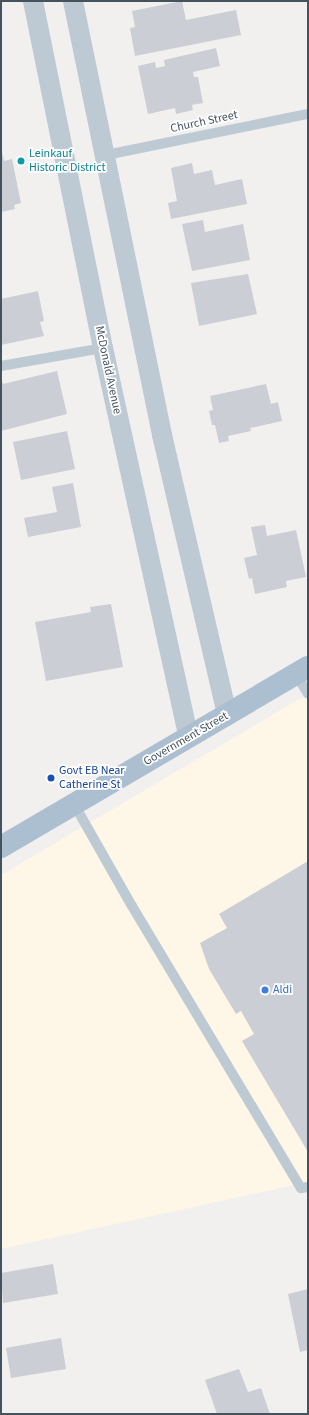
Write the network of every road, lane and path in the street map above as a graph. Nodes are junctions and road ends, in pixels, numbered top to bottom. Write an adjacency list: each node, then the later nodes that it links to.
1 (33, 1): 5 (street, McDonald Avenue)
2 (73, 1): 4 (street)
3 (308, 114): 4 (lane, Church Street)
4 (106, 155): 9 (street)
5 (103, 348): 6 (lane); 10 (street, McDonald Avenue)
6 (1, 366)
7 (302, 670): 8 (lane); 9 (main road, Government Street)
8 (308, 694)
9 (226, 715): 10 (main road, Government Street)
10 (189, 738): 11 (main road, Government Street)
11 (74, 804): 12 (main road, Government Street); 13 (lane)
12 (1, 847)
13 (308, 1187)

